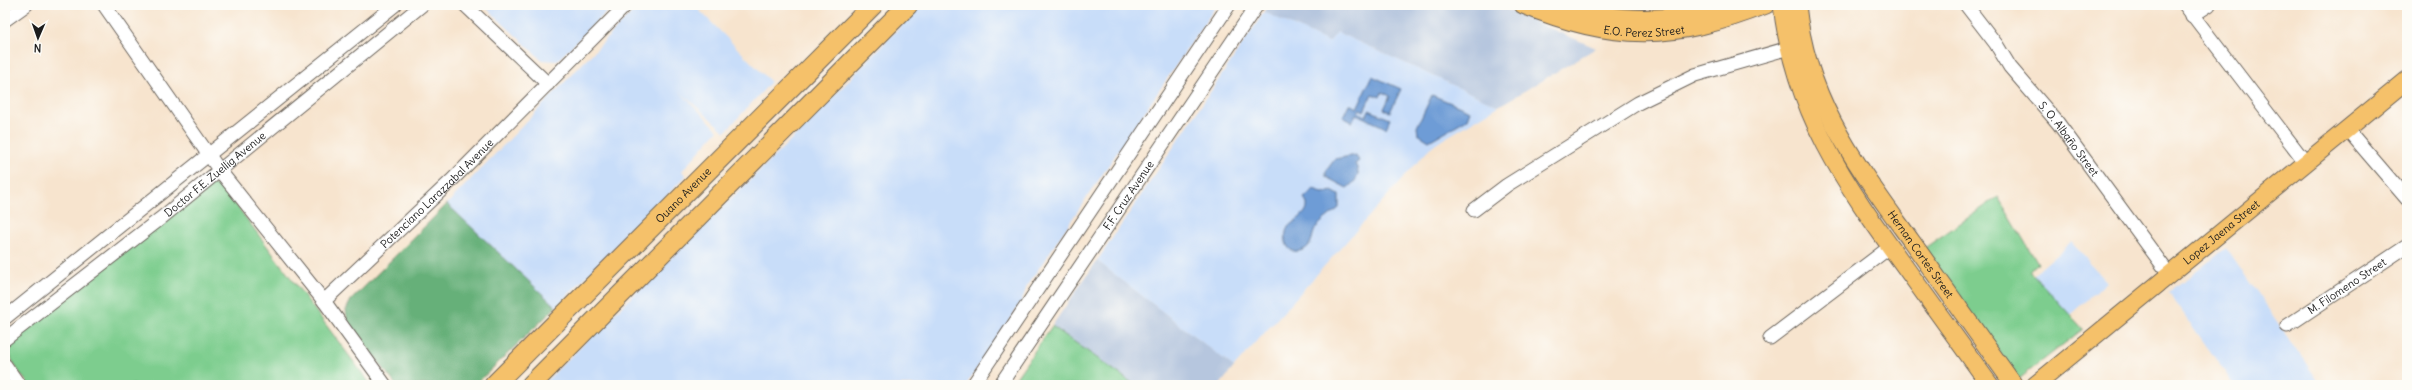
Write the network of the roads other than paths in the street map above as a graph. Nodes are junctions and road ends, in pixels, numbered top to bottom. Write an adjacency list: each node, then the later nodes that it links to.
1 (26, 5): 20 (street)
2 (104, 5): 28 (street)
3 (395, 5): 28 (street, Doctor F.E. Zuellig Avenue)
4 (422, 5): 30 (street, Doctor F.E. Zuellig Avenue)
5 (465, 5): 25 (street)
6 (626, 5): 25 (street, Potenciano Larazzabal Avenue)
7 (873, 5): 22 (highway, Ouano Avenue)
8 (908, 5): 23 (highway)
9 (1229, 5): 46 (street, F.F. Cruz Avenue)
10 (1257, 5): 47 (street, F.F. Cruz Avenue)
11 (1523, 5): 14 (main road, E.O. Perez Street)
12 (1562, 5): 13 (main road, E.O. Perez Street)
13 (1722, 5)
14 (1766, 5)
15 (1782, 5): 21 (main road, Hernan Cortes Street)
16 (1797, 5): 26 (main road, Hernan Cortes Street)
17 (1966, 5): 35 (street, S. O. Albaño Street)
18 (2210, 5): 19 (street)
19 (2189, 10): 29 (street)
20 (5, 20)
21 (1789, 48): 26 (main road, Hernan Cortes Street); 32 (street)
22 (818, 60): 23 (highway); 44 (highway, Ouano Avenue)
23 (837, 76): 45 (highway)
24 (2407, 80): 27 (main road, Lopez Jaena Street)
25 (548, 84): 36 (street, Potenciano Larazzabal Avenue)
26 (1824, 125): 34 (main road, Hernan Cortes Street); 48 (main road, Hernan Cortes Street); 49 (main road, Hernan Cortes Street)
27 (2347, 129): 29 (main road, Lopez Jaena Street); 31 (street)
28 (208, 154): 30 (street); 37 (street, Doctor F.E. Zuellig Avenue)
29 (2306, 164): 35 (main road, Lopez Jaena Street)
30 (220, 170): 36 (street); 40 (street, Doctor F.E. Zuellig Avenue)
31 (2407, 199)
32 (1474, 210)
33 (2407, 246): 38 (street, M. Filomeno Street)
34 (1890, 247): 39 (street); 48 (main road, Hernan Cortes Street)
35 (2169, 274): 50 (main road, Lopez Jaena Street)
36 (324, 301): 43 (street)
37 (5, 318)
38 (2287, 326)
39 (1770, 338)
40 (5, 339)
41 (5, 365): 42 (street)
42 (19, 385)
43 (385, 385)
44 (494, 385)
45 (531, 385)
46 (973, 385)
47 (1000, 385)
48 (1993, 385)
49 (2014, 385)
50 (2035, 385)

